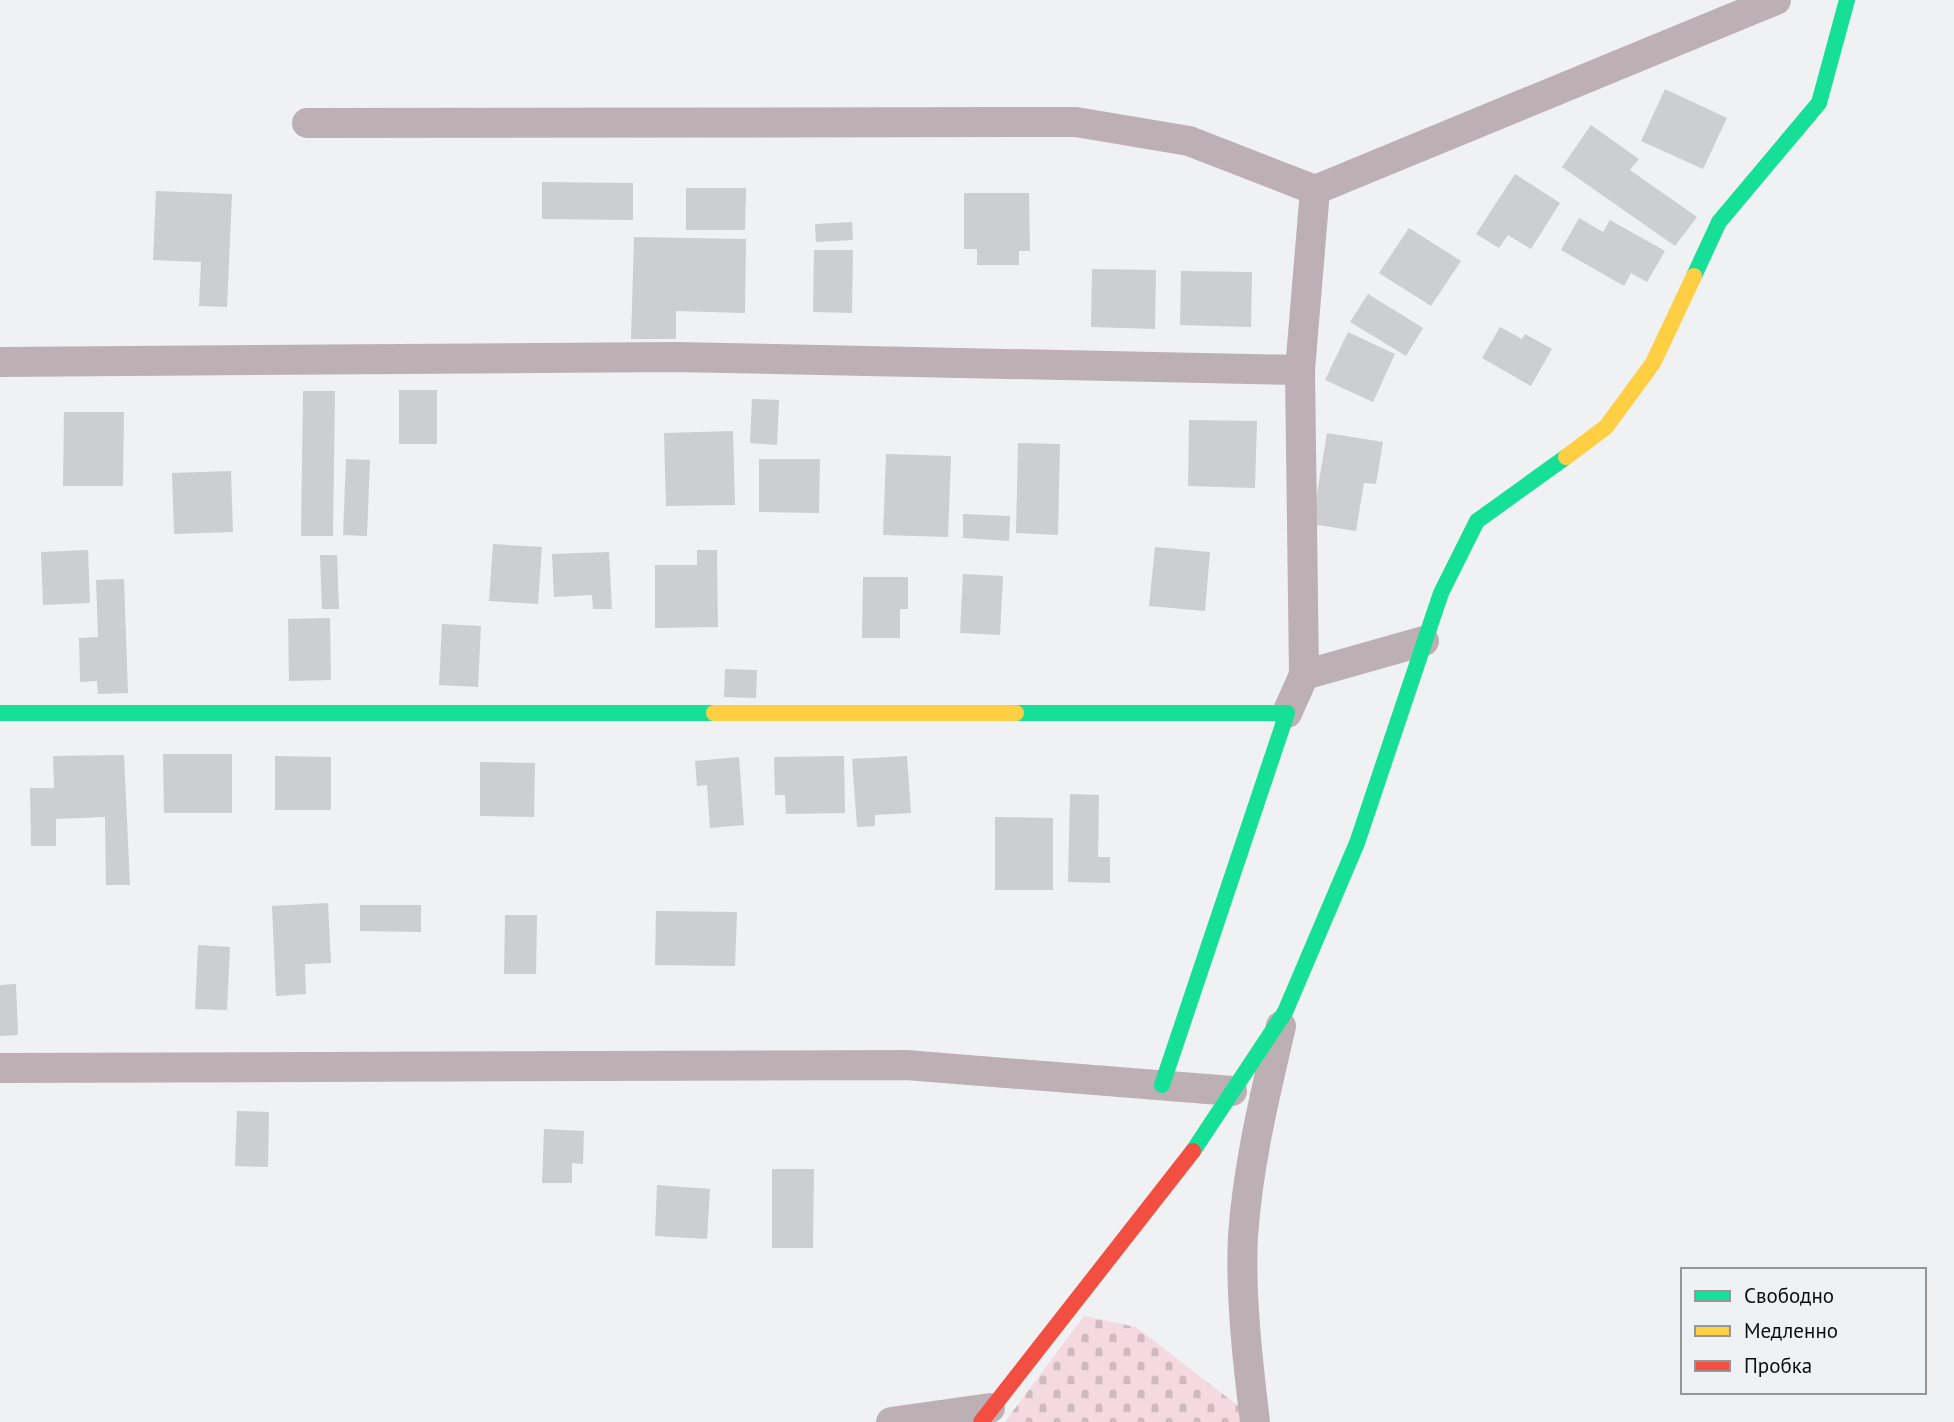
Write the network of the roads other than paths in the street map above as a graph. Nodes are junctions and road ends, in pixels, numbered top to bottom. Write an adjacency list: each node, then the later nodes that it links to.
1 (1776, 0): 4 (street)
2 (1846, 0): 7 (street)
3 (307, 123): 4 (street)
4 (1315, 190): 6 (street)
5 (0, 362): 6 (street)
6 (1300, 370): 8 (street)
7 (1424, 642): 8 (street); 11 (street)
8 (1304, 675): 10 (street)
9 (0, 713): 10 (street)
10 (1287, 713): 13 (street)
11 (1284, 1012): 14 (street); 17 (street)
12 (0, 1068): 13 (street)
13 (1162, 1086): 14 (street)
14 (1232, 1091): 15 (street)
15 (985, 1415): 16 (street)
16 (891, 1422)
17 (1255, 1422)

